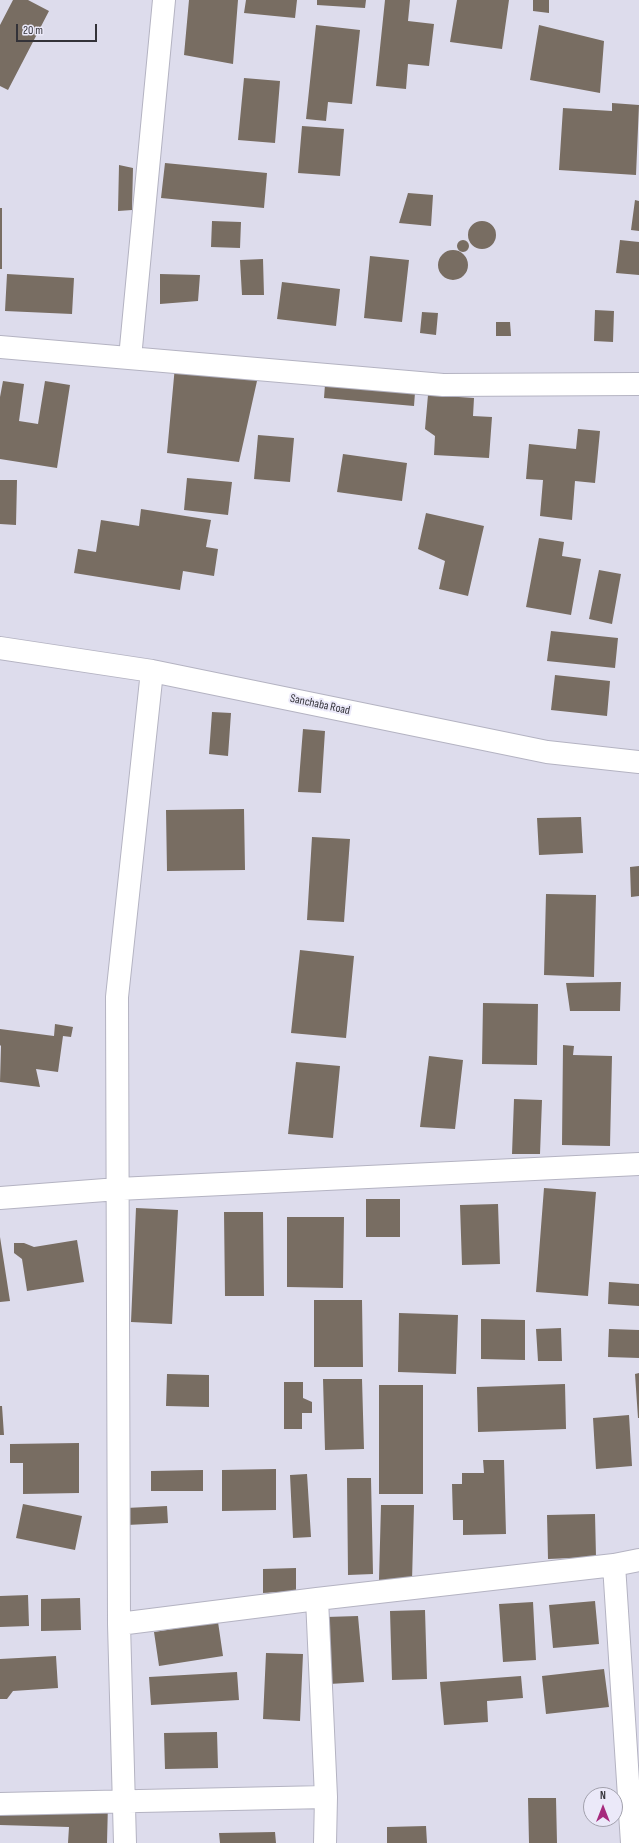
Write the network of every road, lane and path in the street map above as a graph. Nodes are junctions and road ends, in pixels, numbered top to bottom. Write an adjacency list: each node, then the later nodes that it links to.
1 (164, 0): 3 (street)
2 (0, 347): 3 (street)
3 (130, 358): 4 (street)
4 (639, 384)
5 (0, 648): 6 (street, Sanchaba Road)
6 (152, 671): 7 (street, Sanchaba Road); 9 (street)
7 (639, 762)
8 (639, 1164): 9 (street)
9 (118, 1189): 10 (street); 14 (street)
10 (0, 1198)
11 (639, 1560): 12 (street)
12 (614, 1565): 13 (street); 20 (street)
13 (317, 1599): 14 (street); 15 (street)
14 (119, 1624): 16 (street)
15 (326, 1797): 16 (street); 19 (street)
16 (125, 1801): 17 (street); 18 (street)
17 (0, 1804)
18 (125, 1843)
19 (325, 1843)
20 (632, 1843)

